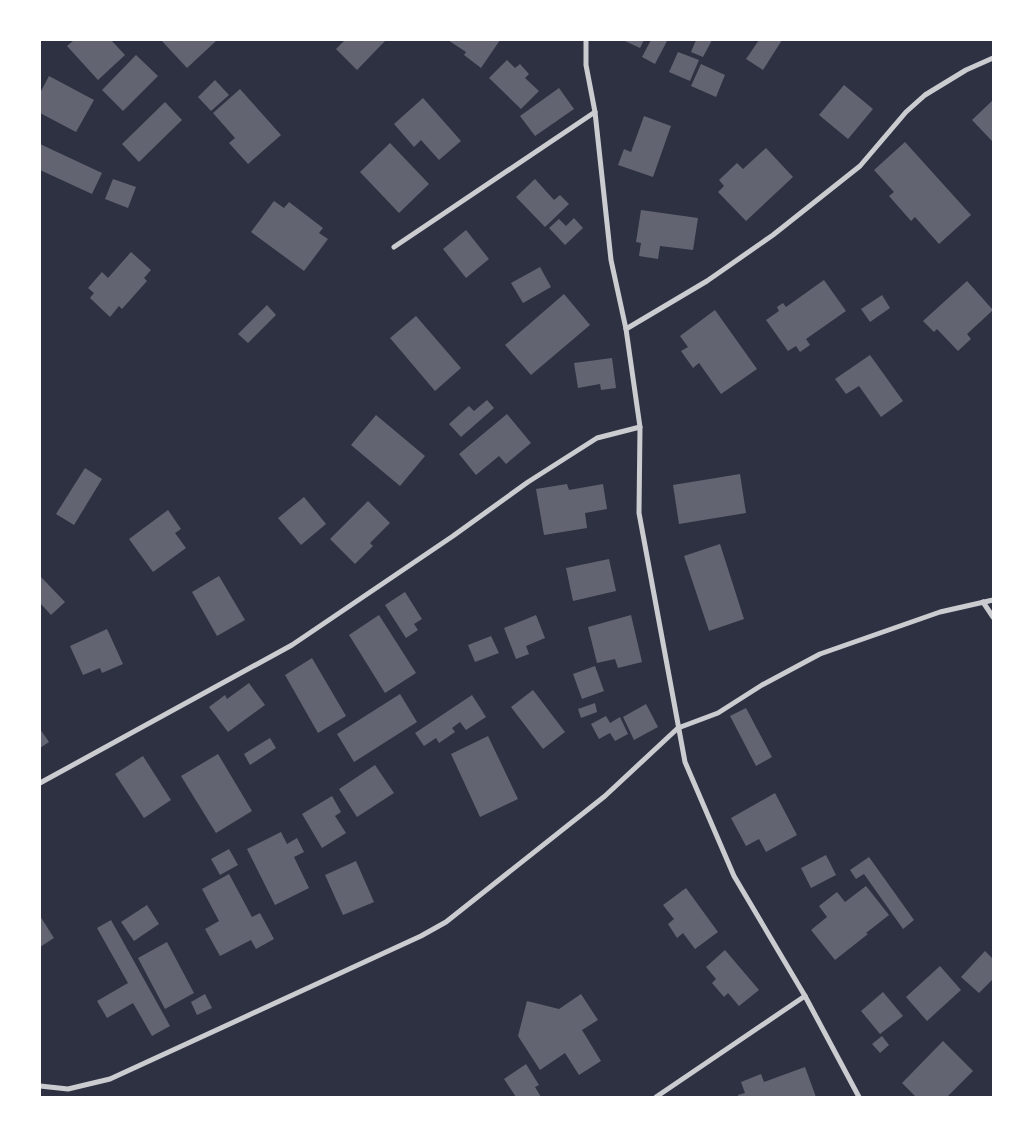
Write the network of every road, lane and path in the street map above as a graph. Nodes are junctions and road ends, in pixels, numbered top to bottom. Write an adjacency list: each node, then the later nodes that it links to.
1 (586, 40): 3 (street)
2 (993, 58): 5 (street)
3 (595, 112): 4 (street); 5 (street)
4 (394, 247)
5 (626, 329): 6 (street)
6 (640, 427): 10 (street); 11 (street)
7 (993, 600): 8 (street)
8 (983, 602): 9 (street); 10 (street)
9 (993, 617)
10 (678, 728): 12 (street); 13 (street)
11 (40, 783)
12 (805, 996): 14 (street); 15 (street)
13 (40, 1086)
14 (656, 1097)
15 (859, 1097)

